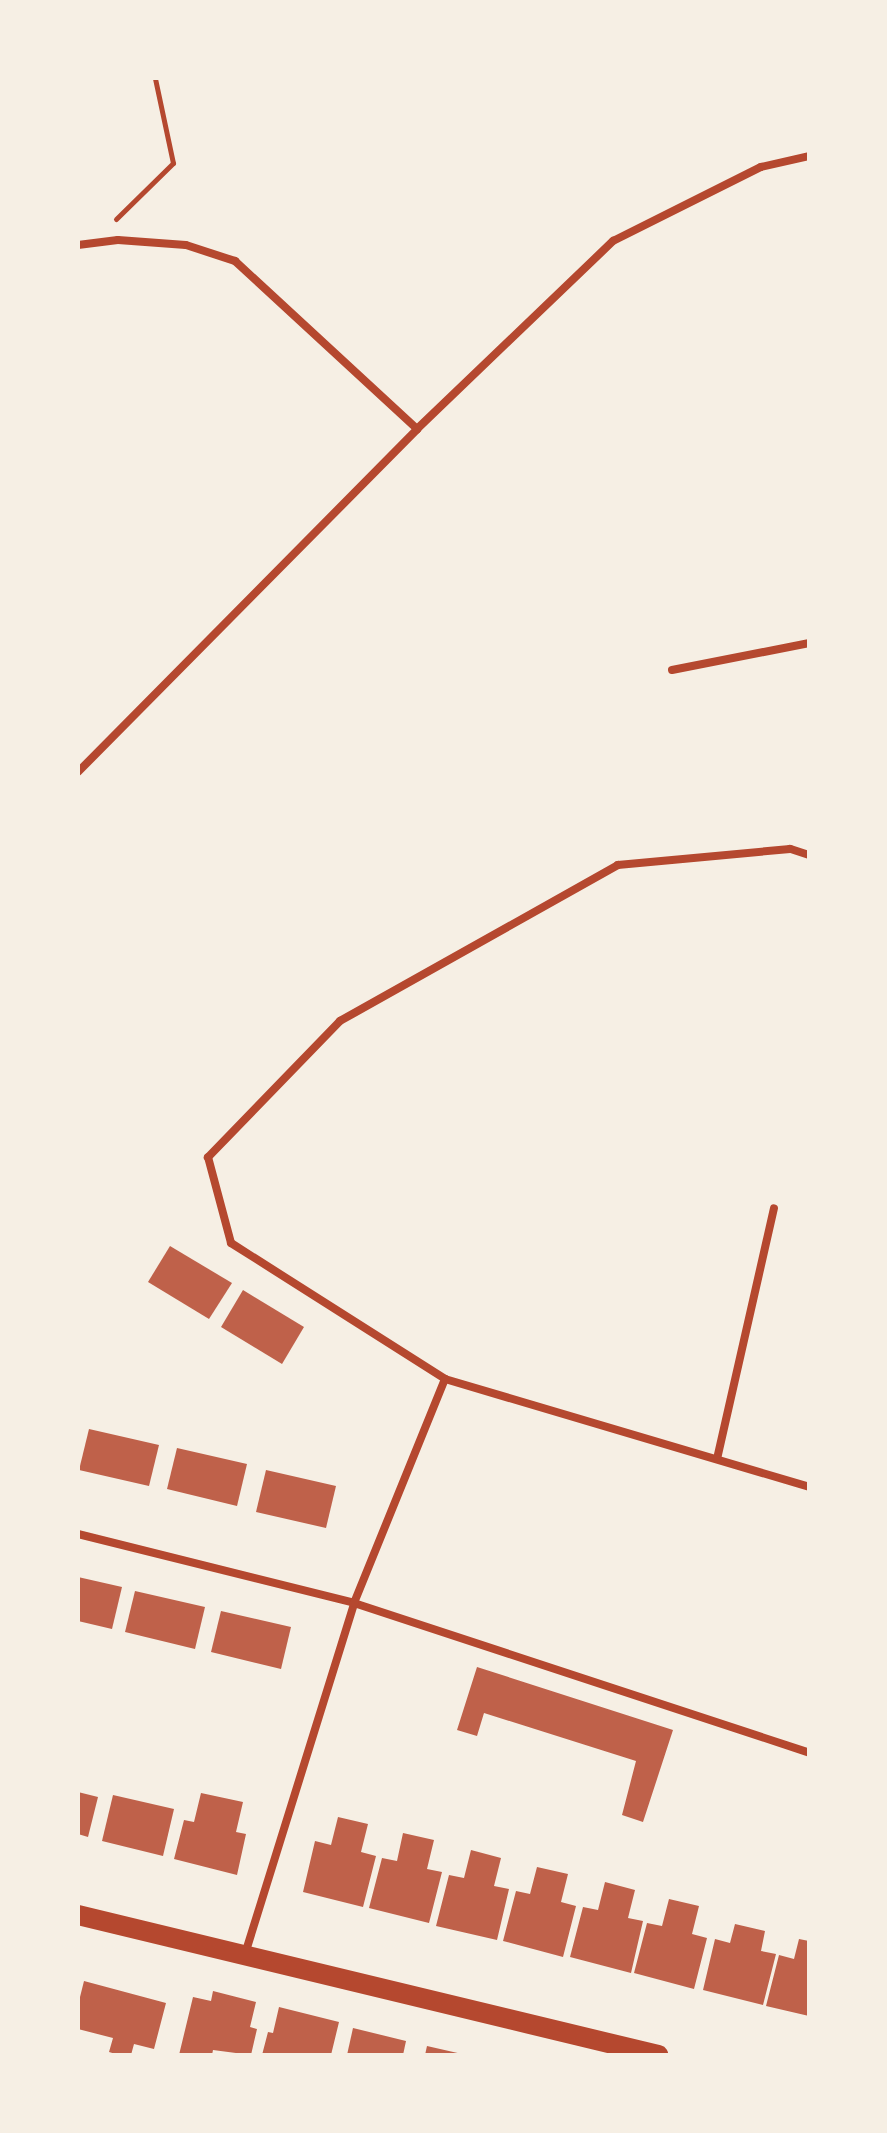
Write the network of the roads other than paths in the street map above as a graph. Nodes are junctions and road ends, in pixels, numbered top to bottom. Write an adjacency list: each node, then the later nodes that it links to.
1 (809, 156): 3 (street)
2 (78, 245): 3 (street)
3 (417, 429): 6 (street)
4 (809, 643): 5 (street)
5 (672, 670)
6 (78, 772)
7 (809, 855): 9 (street)
8 (774, 1208): 10 (street)
9 (445, 1379): 10 (street); 13 (street)
10 (717, 1459): 11 (street)
11 (809, 1487)
12 (78, 1534): 13 (street)
13 (354, 1603): 14 (street); 16 (street)
14 (809, 1753)
15 (78, 1915): 16 (main road)
16 (245, 1955): 17 (main road)
17 (658, 2055)

